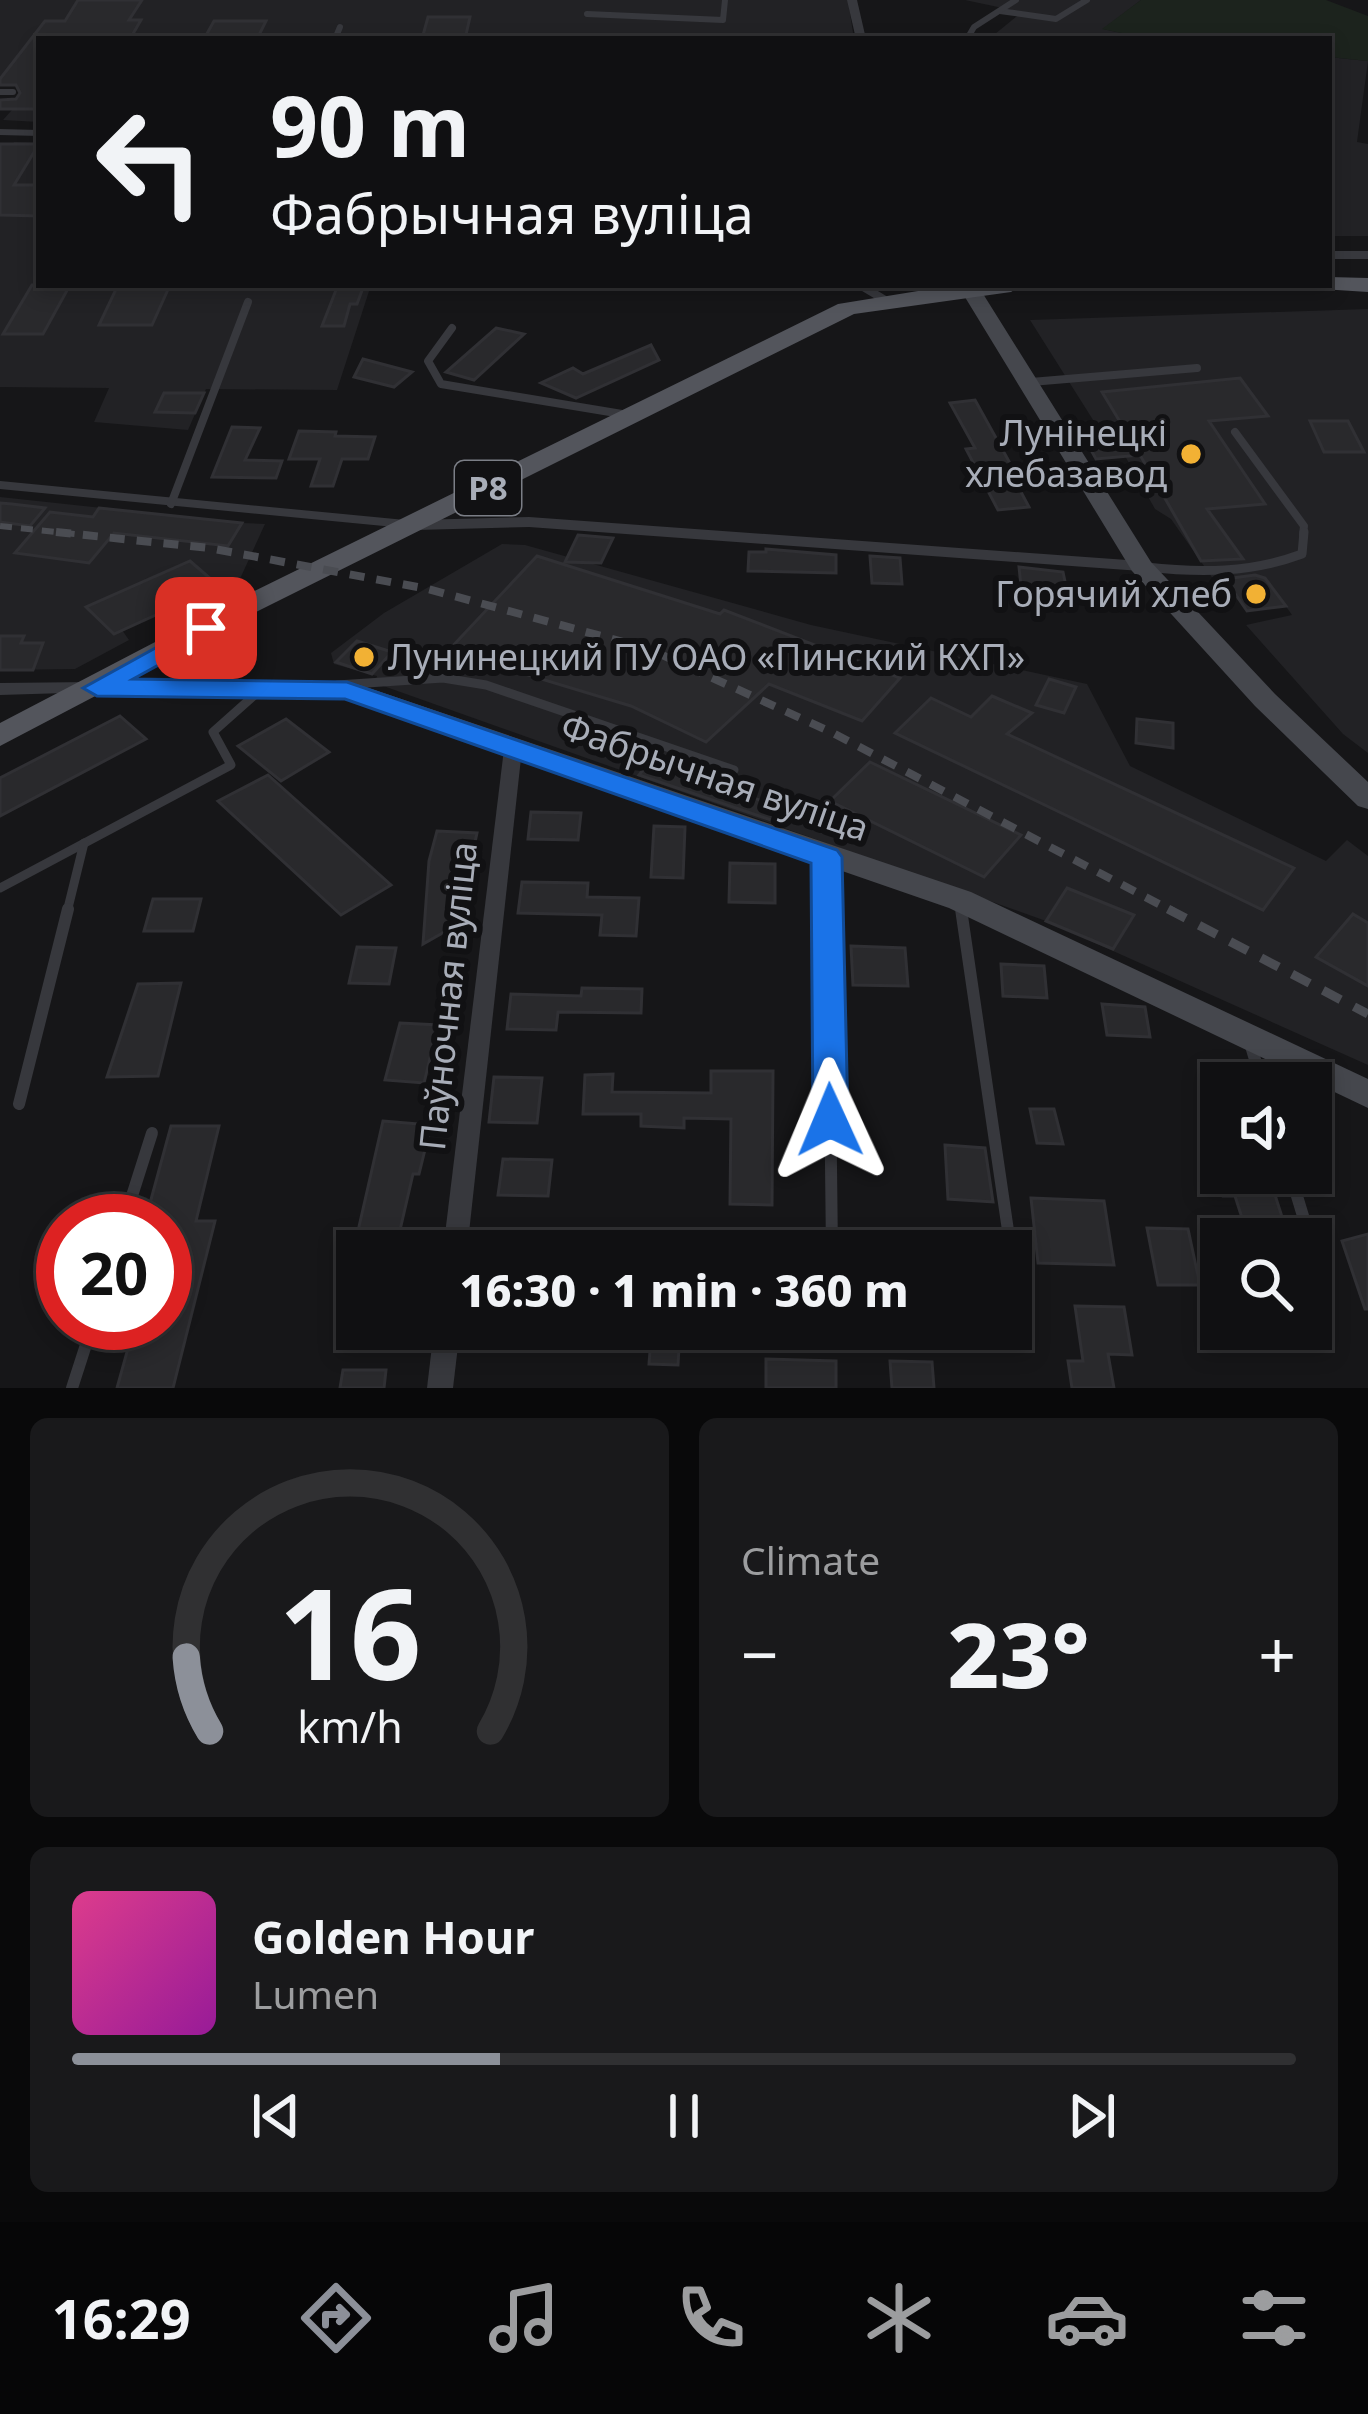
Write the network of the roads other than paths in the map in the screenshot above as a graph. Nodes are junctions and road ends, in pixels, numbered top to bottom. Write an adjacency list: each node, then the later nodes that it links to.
1 (725, 0): 6 (lane)
2 (852, 0): 9 (street)
3 (1016, 0): 5 (lane)
4 (1088, 0): 5 (lane)
5 (1000, 11): 10 (lane)
6 (587, 14)
7 (340, 27): 8 (lane)
8 (336, 36)
9 (860, 36)
10 (970, 36)
11 (0, 92): 12 (lane)
12 (13, 92)
13 (0, 132): 14 (street)
14 (36, 133)
15 (1332, 255): 16 (lane)
16 (1368, 256)
17 (1332, 284): 18 (main road)
18 (1368, 285)
19 (865, 288): 22 (lane)
20 (980, 288): 21 (main road, Р8)
21 (970, 289): 22 (main road, Р8); 26 (street)
22 (885, 299): 27 (main road, Р8)
23 (248, 302): 30 (lane)
24 (452, 328): 27 (lane)
25 (1197, 368): 26 (lane)
26 (1025, 383): 32 (street)
27 (628, 415): 31 (main road, Р8)
28 (1234, 432): 32 (lane)
29 (0, 485): 30 (lane)
30 (171, 504): 31 (lane)
31 (416, 525): 32 (street); 33 (main road, Р8)
32 (1141, 566): 40 (street)
33 (97, 688): 34 (street, Фабрычная вуліца); 35 (street, Фабрычная вуліца); 37 (main road, Р8)
34 (0, 689)
35 (260, 689): 36 (street, Фабрычная вуліца); 41 (lane)
36 (302, 690): 38 (street, Фабрычная вуліца); 39 (lane)
37 (0, 736)
38 (512, 749): 42 (street, Фабрычная вуліца); 51 (street, Паўночная вуліца)
39 (734, 770)
40 (1368, 799)
41 (84, 843): 43 (lane); 48 (lane)
42 (826, 857): 44 (street, Фабрычная вуліца); 52 (lane)
43 (0, 888)
44 (960, 900): 45 (street, Фабрычная вуліца); 53 (lane)
45 (1248, 1035): 46 (lane); 47 (street, Фабрычная вуліца)
46 (1256, 1062)
47 (1368, 1094)
48 (19, 1104)
49 (152, 1133): 50 (lane)
50 (133, 1194)
51 (457, 1230)
52 (832, 1230)
53 (1008, 1230)
54 (84, 1350): 56 (lane)
55 (445, 1350): 57 (street)
56 (72, 1388)
57 (440, 1388)

